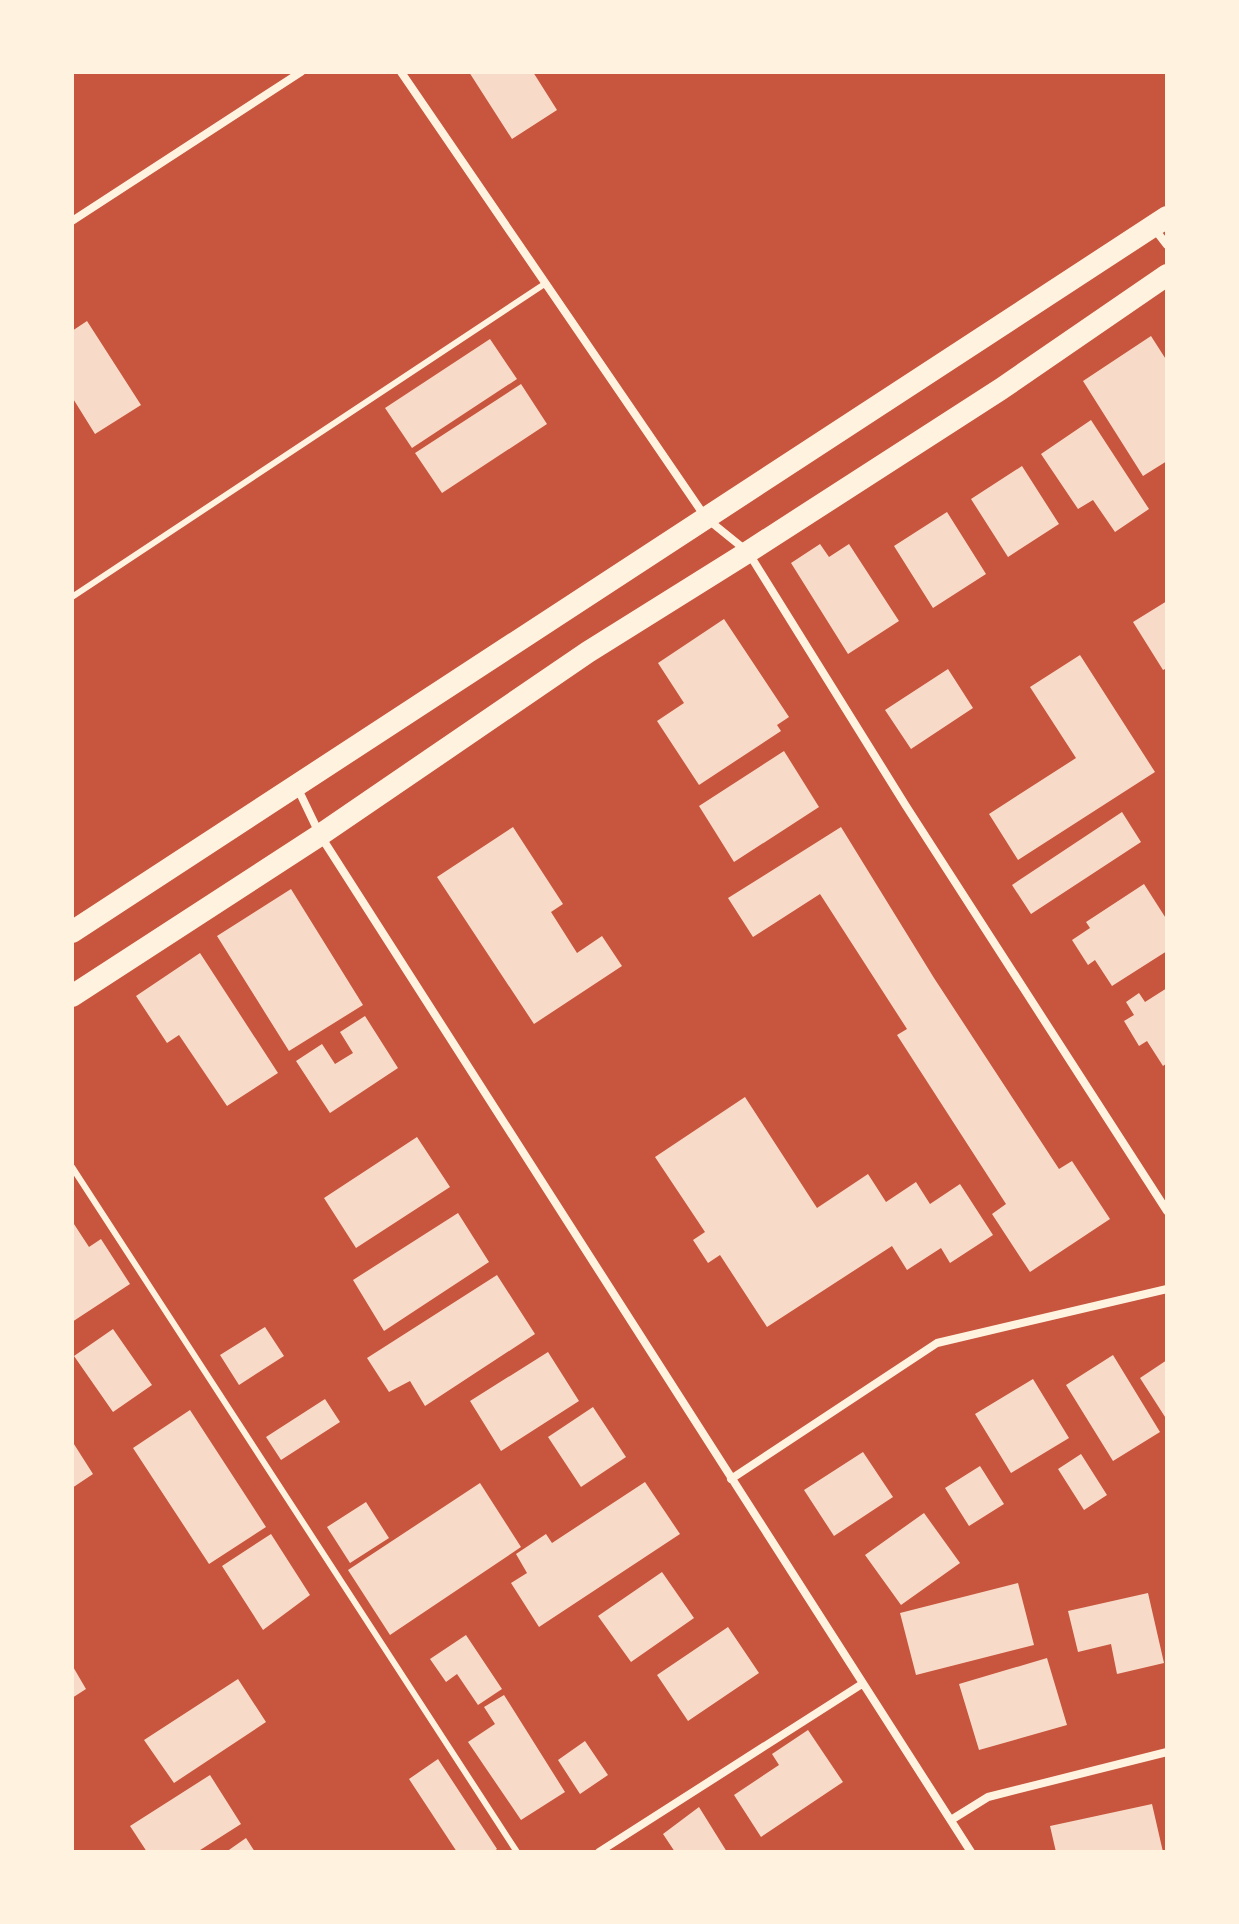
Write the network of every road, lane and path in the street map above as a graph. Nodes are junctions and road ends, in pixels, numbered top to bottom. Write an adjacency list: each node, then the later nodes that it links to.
1 (301, 72): 3 (street)
2 (401, 72): 7 (street)
3 (72, 221)
4 (1160, 222): 5 (street); 8 (highway)
5 (1167, 245)
6 (1167, 275): 9 (highway)
7 (546, 283): 8 (street); 10 (lane)
8 (706, 518): 9 (street); 11 (highway)
9 (748, 552): 12 (highway); 16 (street)
10 (72, 597)
11 (296, 786): 12 (street); 13 (highway)
12 (320, 835): 14 (highway); 18 (street)
13 (72, 932)
14 (72, 996)
15 (72, 1167): 22 (lane)
16 (1167, 1211)
17 (1167, 1289): 18 (street)
18 (731, 1479): 19 (street)
19 (862, 1684): 21 (street); 23 (street)
20 (1167, 1752): 21 (street)
21 (951, 1820): 24 (street)
22 (517, 1852)
23 (599, 1852)
24 (971, 1852)

